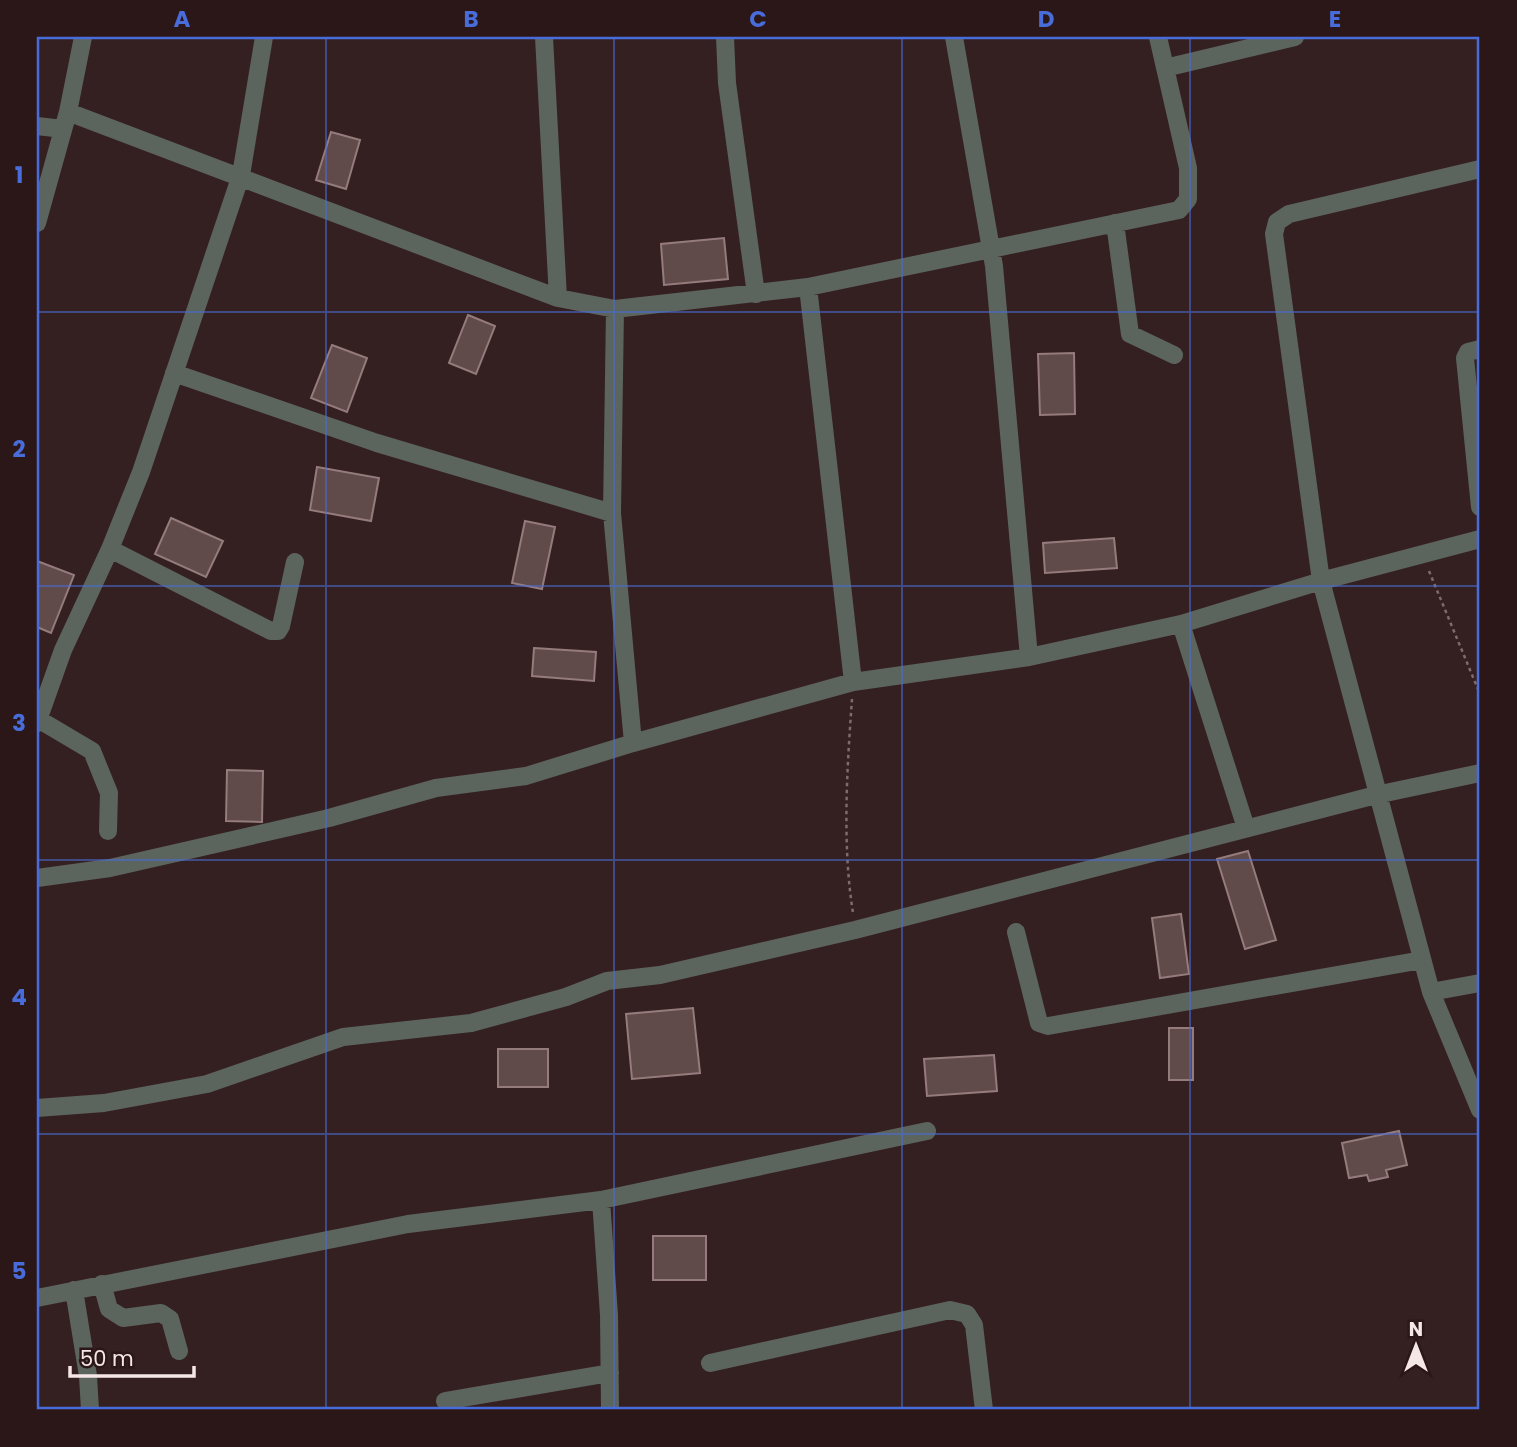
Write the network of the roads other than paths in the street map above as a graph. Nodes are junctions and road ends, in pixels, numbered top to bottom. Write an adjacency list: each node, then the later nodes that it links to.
1 (83, 37): 9 (street)
2 (264, 37): 12 (street)
3 (544, 37): 18 (street)
4 (725, 37): 17 (street)
5 (954, 37): 15 (street)
6 (1158, 37): 8 (street)
7 (1295, 37): 8 (street)
8 (1165, 68): 14 (street)
9 (66, 120): 10 (street); 12 (street); 13 (street)
10 (37, 125)
11 (1480, 169): 28 (street)
12 (241, 175): 18 (street); 22 (street)
13 (37, 223)
14 (1115, 223): 15 (street); 21 (street)
15 (990, 250): 16 (street); 30 (street)
16 (808, 287): 17 (street); 31 (street)
17 (756, 294): 19 (street)
18 (558, 298): 19 (street)
19 (615, 309): 24 (street)
20 (1480, 349): 23 (street)
21 (1174, 355)
22 (174, 373): 24 (street); 26 (street)
23 (1480, 507)
24 (612, 513): 33 (street)
25 (1480, 539): 28 (street)
26 (110, 549): 27 (street); 32 (street)
27 (295, 562)
28 (1321, 581): 29 (street); 35 (street)
29 (1181, 624): 30 (street); 36 (street)
30 (1029, 657): 31 (street)
31 (853, 682): 33 (street)
32 (38, 721): 37 (street)
33 (633, 743): 38 (street)
34 (1480, 774): 35 (street)
35 (1376, 795): 36 (street); 40 (street)
36 (1246, 828): 43 (street)
37 (108, 831)
38 (37, 878)
39 (1016, 932): 40 (street)
40 (1422, 960): 42 (street)
41 (1480, 983): 42 (street)
42 (1431, 992): 44 (street)
43 (37, 1108)
44 (1480, 1110)
45 (928, 1131): 46 (street)
46 (601, 1200): 47 (street); 52 (street)
47 (102, 1284): 48 (street); 50 (street)
48 (74, 1290): 49 (street); 54 (street)
49 (37, 1298)
50 (179, 1351)
51 (710, 1363): 56 (street)
52 (610, 1373): 53 (street); 55 (street)
53 (445, 1401)
54 (90, 1410)
55 (610, 1410)
56 (984, 1410)

